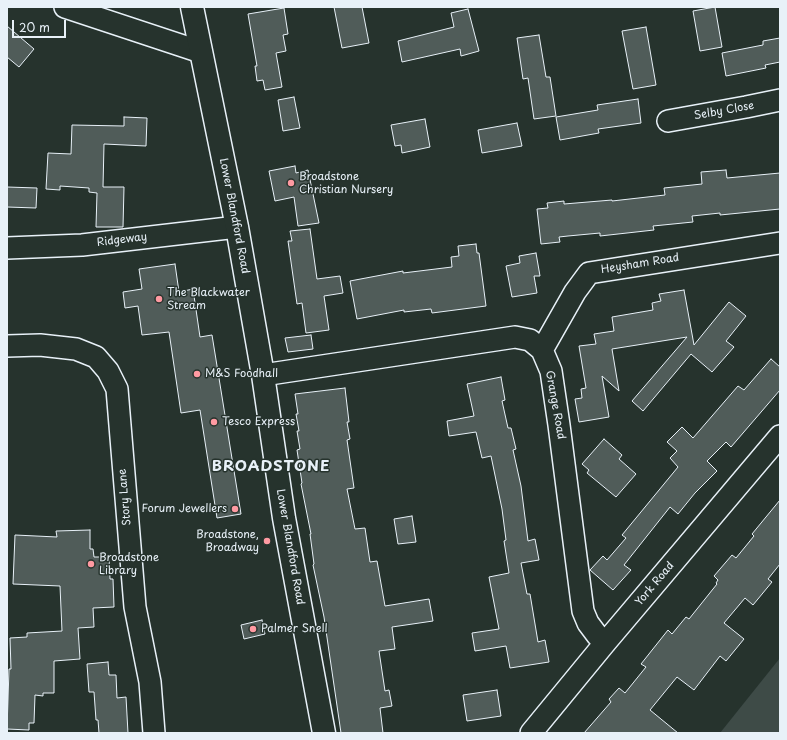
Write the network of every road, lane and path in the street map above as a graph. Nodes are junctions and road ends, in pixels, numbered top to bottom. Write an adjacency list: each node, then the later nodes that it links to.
1 (65, 7): 3 (street)
2 (192, 7): 3 (main road, Lower Blandford Road)
3 (201, 52): 6 (main road, Lower Blandford Road)
4 (780, 100): 5 (street, Selby Close)
5 (668, 121)
6 (237, 227): 8 (street, Ridgeway); 11 (main road, Lower Blandford Road)
7 (780, 243): 10 (street, Heysham Road)
8 (7, 248)
9 (7, 346): 14 (street, Story Lane)
10 (542, 350): 11 (street); 13 (street, Grange Road)
11 (263, 375): 15 (main road, Lower Blandford Road)
12 (780, 436): 13 (street, York Road)
13 (605, 642): 16 (street, York Road)
14 (154, 733)
15 (324, 733)
16 (531, 733)

